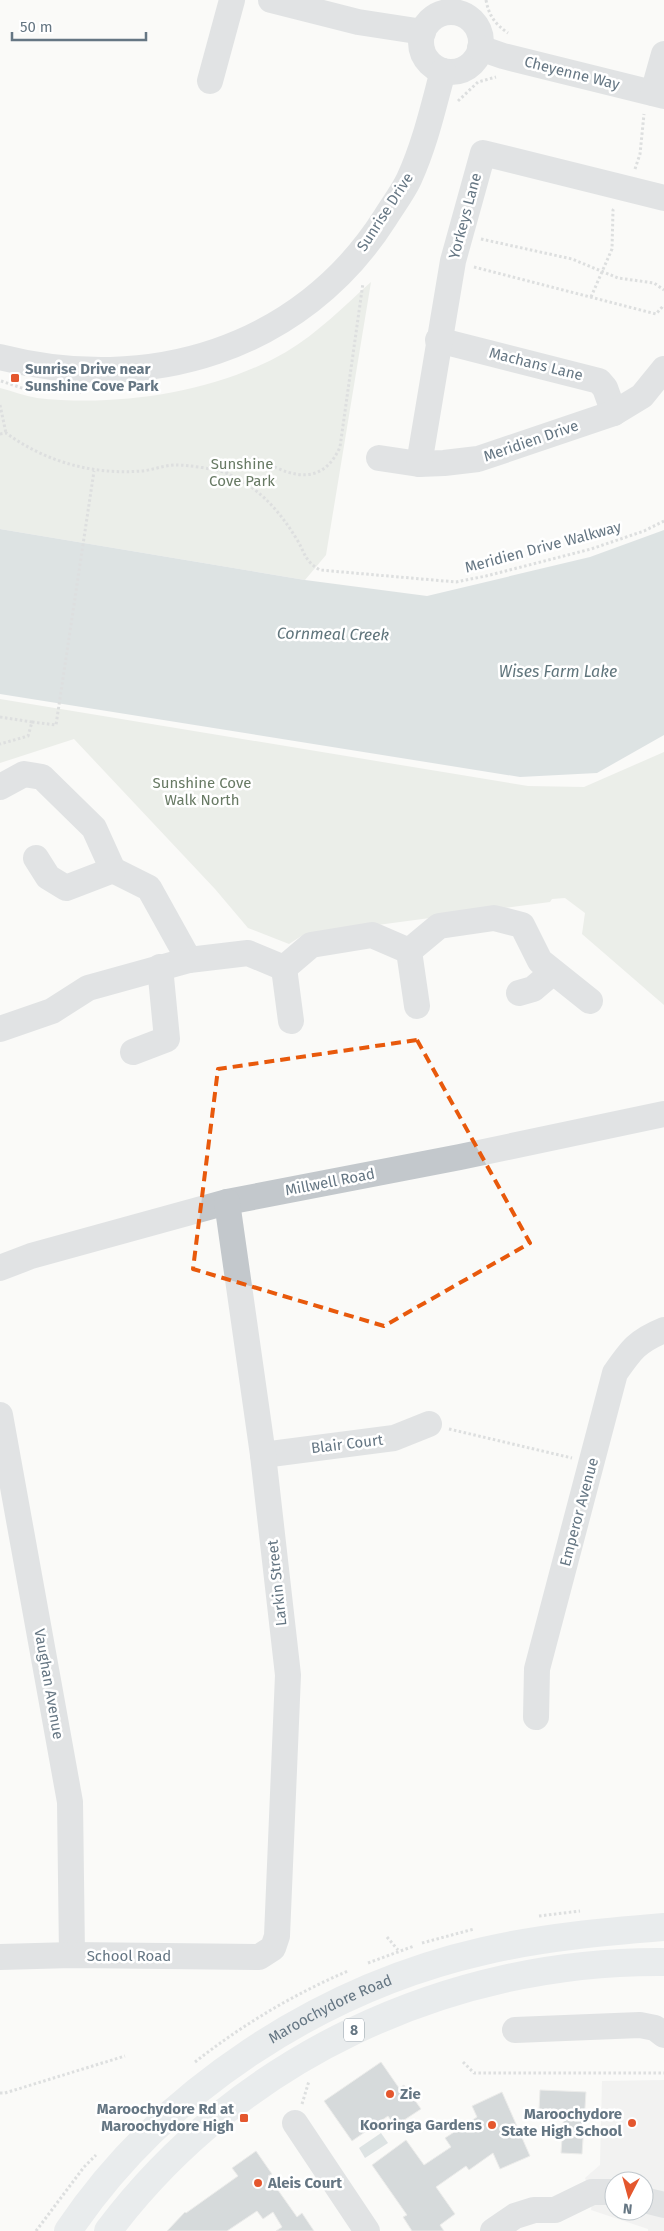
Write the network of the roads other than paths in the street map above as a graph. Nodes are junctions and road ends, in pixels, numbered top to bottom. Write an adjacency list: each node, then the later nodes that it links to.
1 (232, 0): 8 (street)
2 (271, 0): 4 (street)
3 (455, 6): 4 (street); 5 (street)
4 (423, 32): 7 (street)
5 (480, 48): 7 (street); 9 (street, Cheyenne Way)
6 (664, 54): 9 (street)
7 (443, 71): 14 (street, Sunrise Drive)
8 (210, 81)
9 (658, 95)
10 (664, 198): 11 (street, Yorkeys Lane)
11 (438, 340): 16 (street, Machans Lane); 18 (street, Yorkeys Lane)
12 (0, 346): 14 (street, Sunrise Drive)
13 (0, 357): 14 (street, Sunrise Drive)
14 (50, 366)
15 (664, 369): 16 (street, Meridien Drive)
16 (614, 413): 18 (street, Meridien Drive)
17 (379, 458): 18 (street, Meridien Drive)
18 (419, 464)
19 (0, 787): 21 (street)
20 (36, 858): 21 (street)
21 (113, 870): 23 (street)
22 (409, 951): 25 (street); 26 (street); 29 (street)
23 (189, 960): 24 (street); 25 (street)
24 (160, 967): 31 (street); 32 (street)
25 (284, 968): 30 (street)
26 (553, 972): 27 (street); 28 (street)
27 (519, 993)
28 (590, 1001)
29 (417, 1006)
30 (290, 1021)
31 (0, 1029)
32 (133, 1052)
33 (664, 1114): 34 (street, Millwell Road)
34 (227, 1202): 35 (street, Millwell Road); 39 (street, Larkin Street)
35 (0, 1268)
36 (664, 1330): 40 (street, Emperor Avenue)
37 (0, 1415): 42 (street, Vaughan Avenue)
38 (429, 1424): 39 (street, Blair Court)
39 (263, 1455): 44 (street, Larkin Street)
40 (536, 1717)
41 (664, 1927): 50 (main road, Maroochydore Road / 8)
42 (72, 1955): 43 (street, School Road); 44 (street, School Road)
43 (0, 1957)
44 (259, 1957)
45 (664, 1962): 51 (main road, Maroochydore Road / 8)
46 (515, 2030): 47 (street)
47 (664, 2035)
48 (295, 2123): 52 (street)
49 (604, 2192): 53 (street)
50 (68, 2231)
51 (108, 2231)
52 (368, 2231)
53 (494, 2231)

